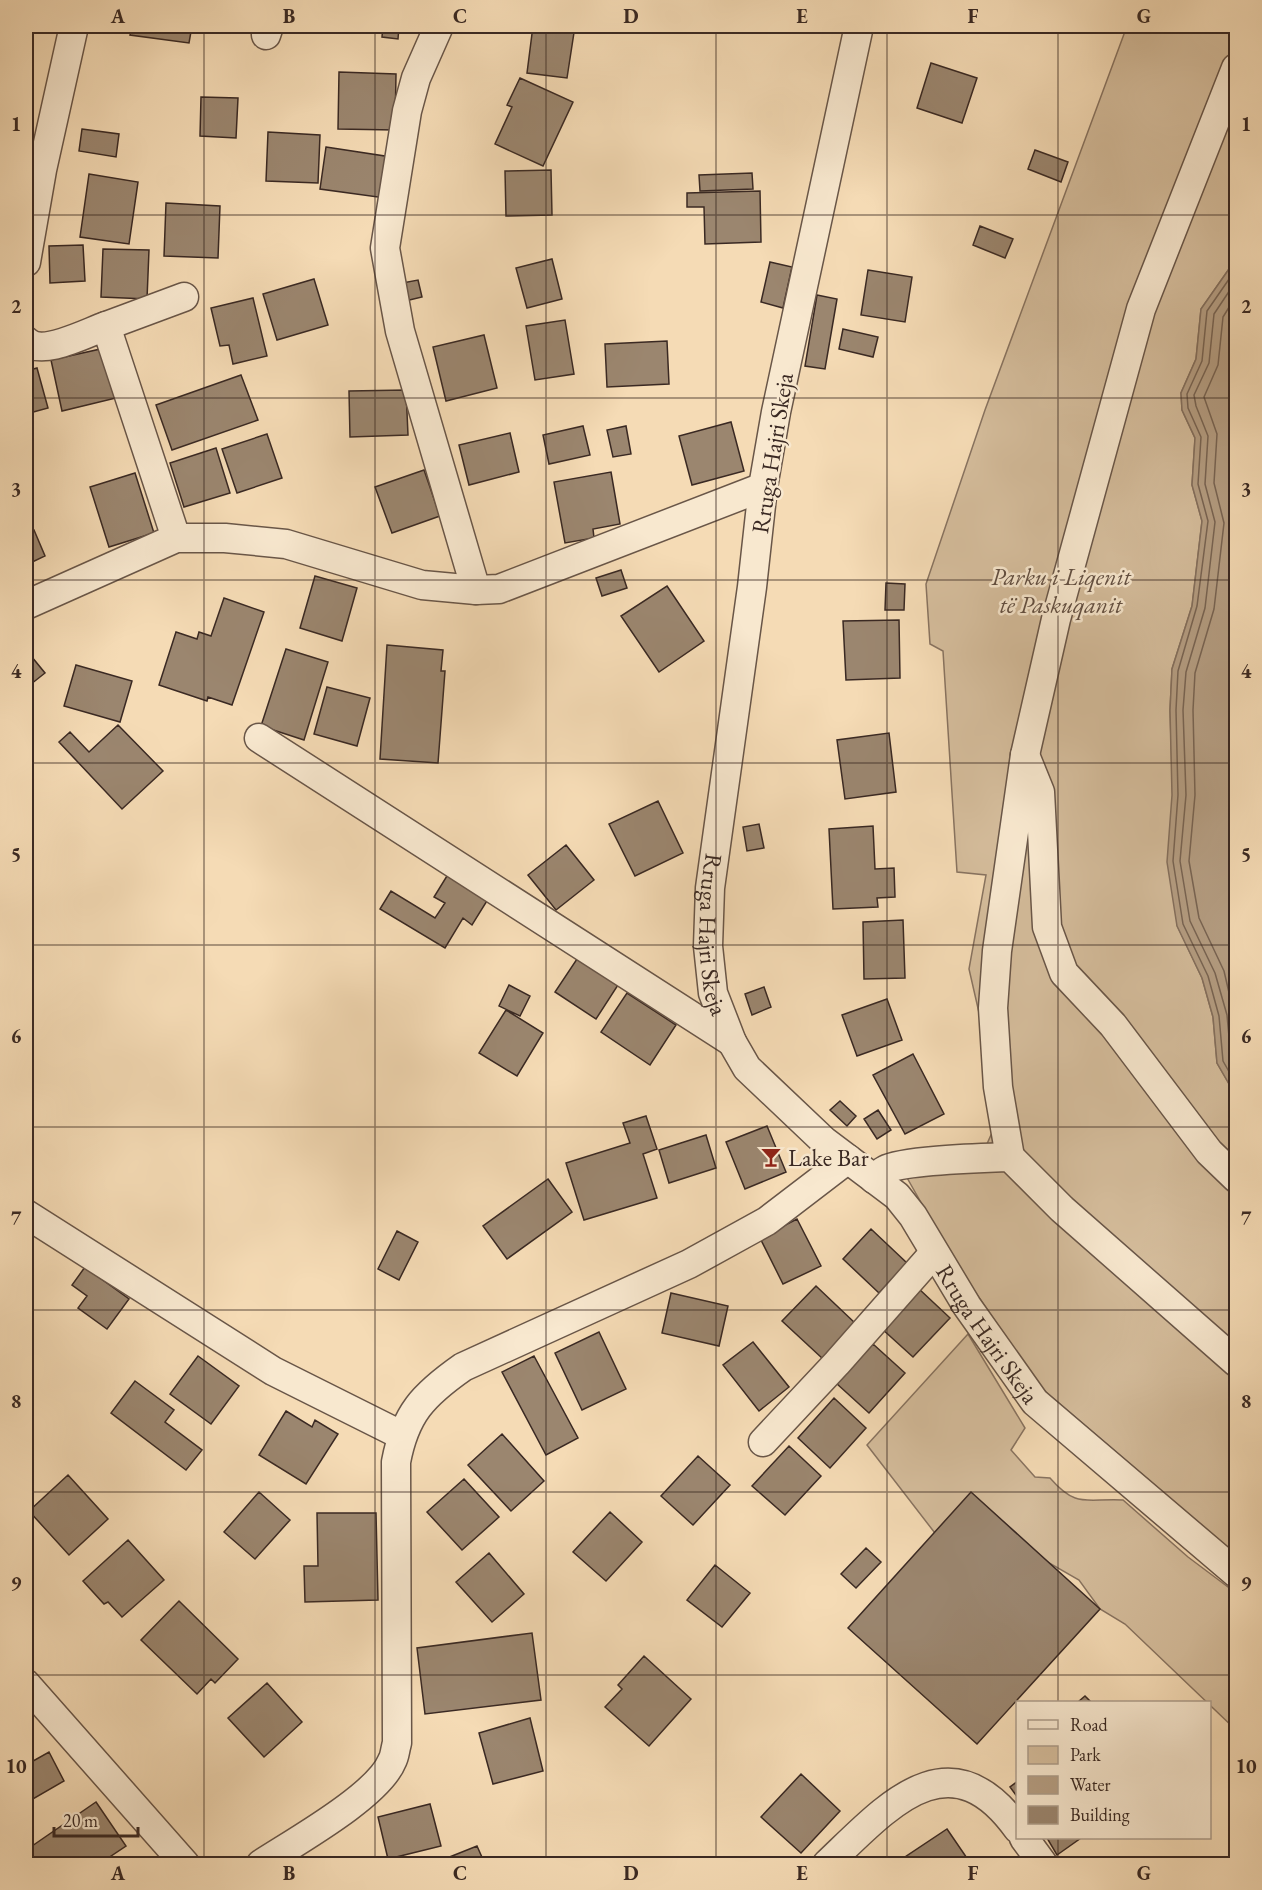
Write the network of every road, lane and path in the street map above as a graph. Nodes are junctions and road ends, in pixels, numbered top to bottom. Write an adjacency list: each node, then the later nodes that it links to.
1 (74, 26): 5 (street)
2 (439, 26): 11 (street)
3 (859, 26): 9 (street, Rruga Hajri Skeja)
4 (1236, 68): 14 (street)
5 (26, 261)
6 (184, 297): 7 (street)
7 (106, 326): 8 (street); 10 (street)
8 (26, 341)
9 (763, 487): 11 (street); 15 (street, Rruga Hajri Skeja)
10 (176, 538): 11 (street); 12 (street)
11 (476, 590)
12 (26, 605)
13 (259, 738): 15 (street)
14 (1024, 755): 16 (street); 18 (street)
15 (732, 1042): 17 (street, Rruga Hajri Skeja)
16 (1010, 1157): 19 (street); 22 (street)
17 (848, 1159): 19 (street, Rruga Hajri Skeja); 23 (street)
18 (1236, 1178)
19 (874, 1179): 21 (street, Rruga Hajri Skeja)
20 (26, 1214): 23 (street)
21 (934, 1252): 24 (street); 25 (street, Rruga Hajri Skeja)
22 (1236, 1362)
23 (401, 1435): 30 (street)
24 (763, 1442)
25 (1236, 1573)
26 (26, 1684): 29 (street)
27 (1016, 1827): 31 (street)
28 (1025, 1839): 32 (street)
29 (185, 1864)
30 (261, 1864)
31 (827, 1864)
32 (1043, 1864)

